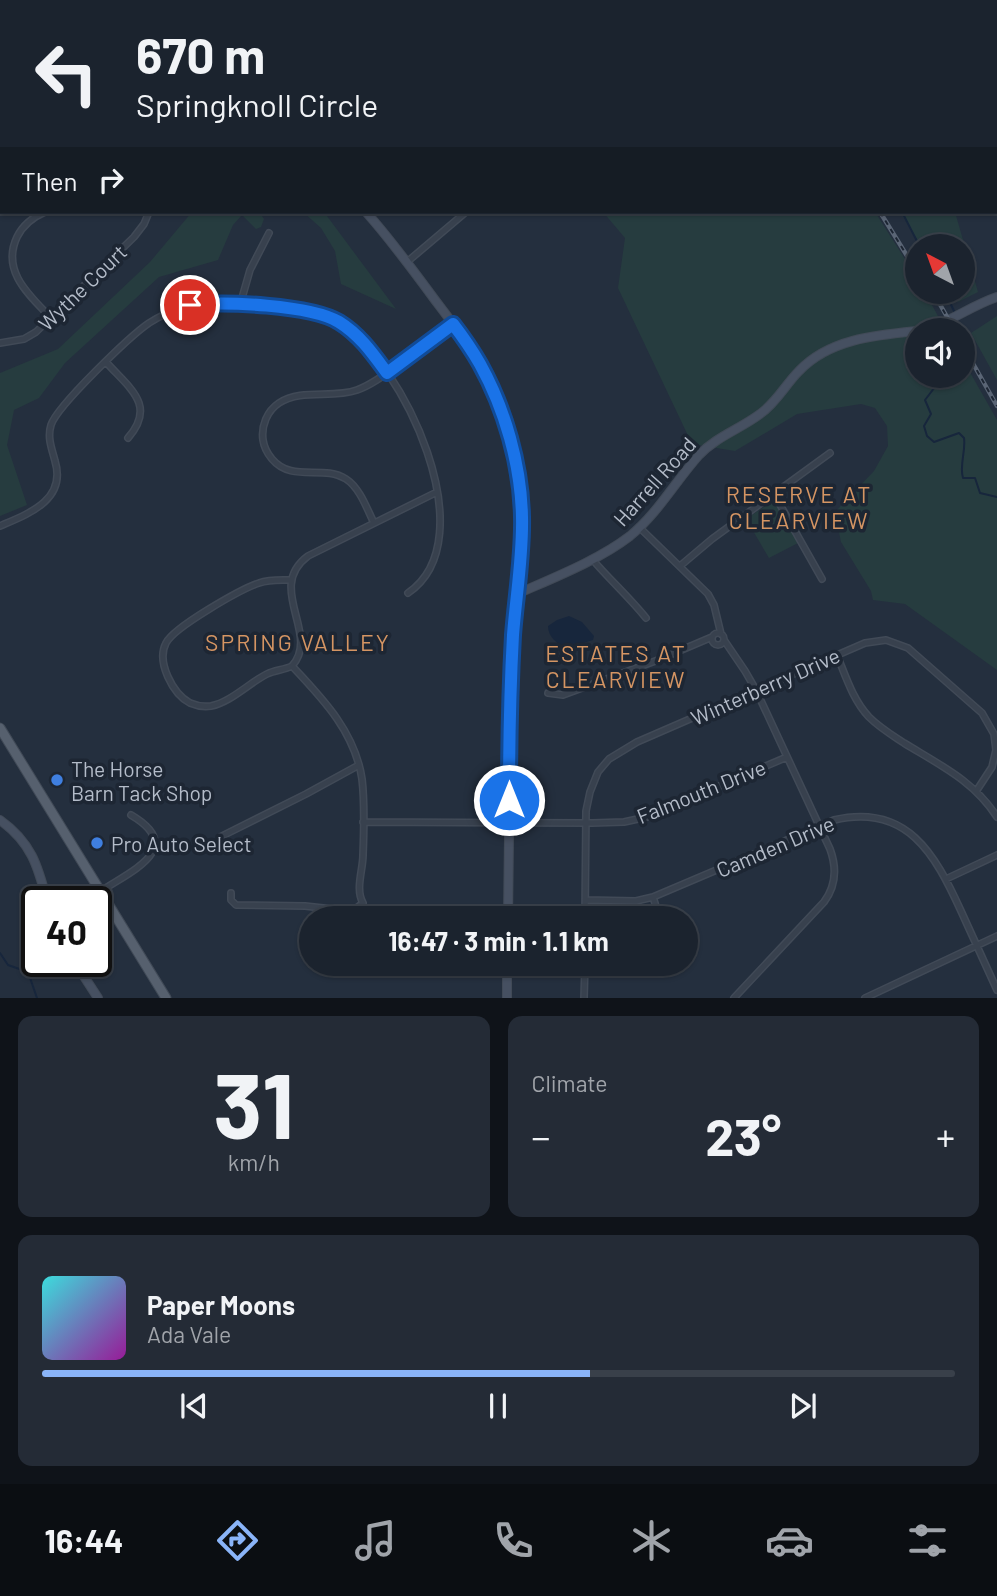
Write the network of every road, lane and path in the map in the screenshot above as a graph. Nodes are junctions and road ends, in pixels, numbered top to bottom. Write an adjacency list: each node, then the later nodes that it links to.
1 (41, 214): 9 (street)
2 (148, 214): 9 (street, Wythe Court)
3 (368, 214): 6 (street)
4 (464, 214): 6 (street)
5 (270, 233): 8 (street)
6 (407, 262): 11 (street)
7 (997, 297): 10 (street, Harrell Road)
8 (240, 304): 14 (street); 15 (street)
9 (51, 318): 13 (street, Wythe Court)
10 (951, 318)
11 (453, 324): 15 (street); 28 (street)
12 (905, 333): 22 (street, Harrell Road)
13 (0, 343)
14 (107, 362): 16 (street); 21 (street)
15 (387, 373): 18 (street); 20 (street)
16 (128, 438)
17 (830, 453): 19 (street)
18 (437, 492): 20 (street); 27 (street)
19 (774, 494): 24 (street); 25 (street)
20 (374, 523): 26 (street)
21 (0, 526)
22 (639, 527): 23 (street, Harrell Road); 24 (street)
23 (592, 559): 28 (street, Harrell Road); 29 (street)
24 (680, 566): 30 (street)
25 (822, 579)
26 (291, 580): 32 (street); 32 (street)
27 (408, 593)
28 (517, 594): 43 (street)
29 (646, 618)
30 (718, 638): 33 (street); 34 (street)
31 (837, 655): 33 (street, Winterberry Drive); 38 (street); 38 (street, Winterberry Drive)
32 (292, 666): 37 (street)
33 (756, 690): 36 (street); 44 (street, Winterberry Drive)
34 (548, 693)
35 (0, 728): 50 (main road)
36 (787, 757): 44 (street, Falmouth Drive); 45 (street)
37 (359, 765): 42 (street); 46 (street)
38 (976, 790): 40 (street)
39 (131, 815): 51 (street)
40 (997, 817)
41 (0, 820): 49 (street)
42 (363, 822): 43 (street, Falmouth Drive); 52 (street)
43 (509, 822): 44 (street, Falmouth Drive); 55 (street)
44 (586, 823): 54 (street, Winterberry Drive)
45 (819, 825): 48 (street, Camden Drive); 53 (street, Camden Drive); 69 (street)
46 (220, 837)
47 (997, 855): 48 (street)
48 (946, 879): 60 (street, Camden Drive)
49 (43, 886)
50 (98, 886)
51 (109, 886)
52 (231, 893)
53 (653, 897): 54 (street, Camden Drive); 57 (street)
54 (586, 900): 56 (street, Winterberry Drive)
55 (508, 906)
56 (586, 906)
57 (656, 906)
58 (112, 909): 66 (main road)
59 (997, 936): 60 (street)
60 (977, 945): 64 (street, Camden Drive); 70 (street)
61 (507, 976): 67 (street)
62 (585, 976): 68 (street)
63 (84, 977): 65 (street)
64 (997, 990)
65 (98, 998)
66 (166, 998)
67 (507, 998)
68 (584, 998)
69 (734, 998)
70 (865, 998)

